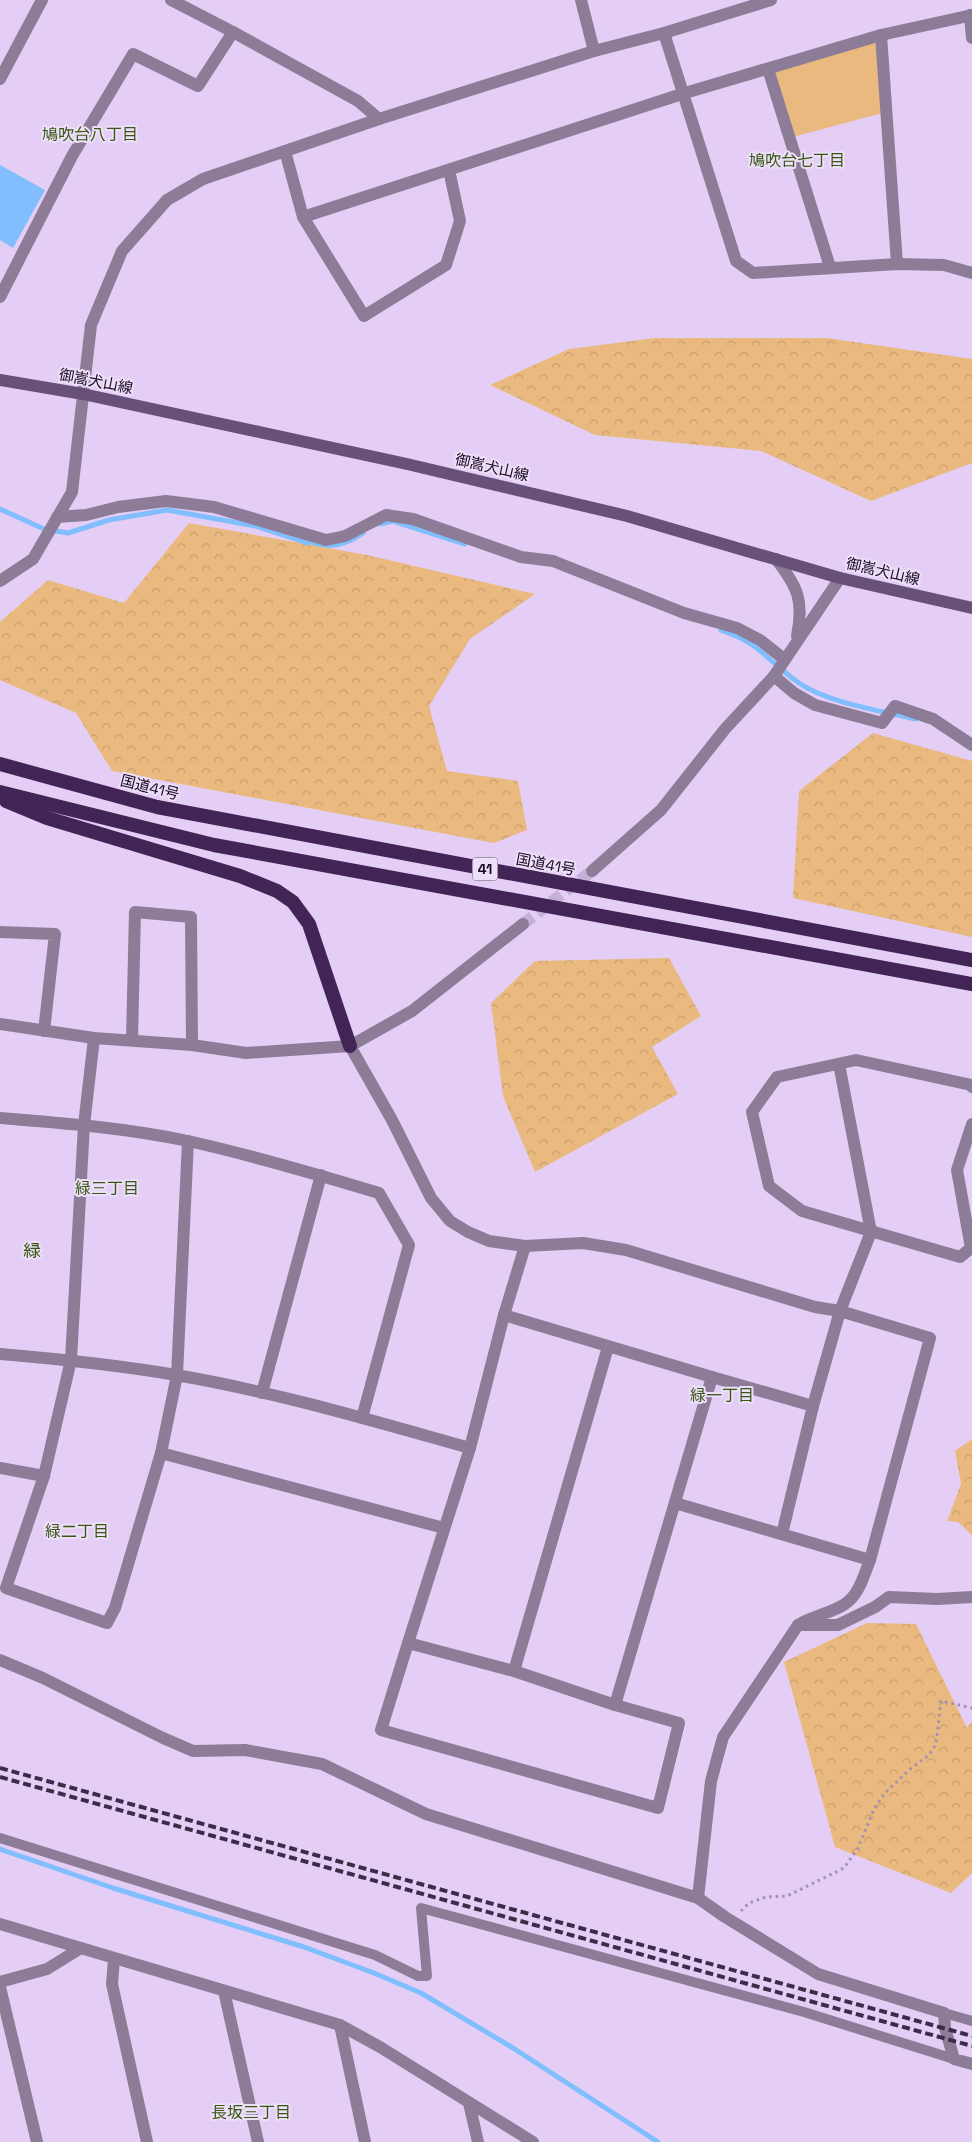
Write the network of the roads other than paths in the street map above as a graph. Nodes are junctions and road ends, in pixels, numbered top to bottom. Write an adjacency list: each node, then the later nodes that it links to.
1 (42, 0): 12 (street)
2 (171, 0): 6 (street)
3 (580, 0): 10 (street)
4 (771, 0): 7 (street)
5 (971, 15): 8 (street); 9 (street)
6 (233, 32): 14 (street); 21 (street)
7 (664, 33): 10 (street); 13 (street)
8 (881, 35): 11 (street); 18 (street)
9 (972, 38)
10 (594, 51): 14 (street)
11 (768, 69): 13 (street); 19 (street)
12 (0, 79)
13 (685, 93): 16 (street); 19 (street)
14 (379, 119): 15 (street)
15 (285, 151): 17 (street); 23 (street)
16 (449, 170): 17 (street); 17 (street)
17 (303, 217)
18 (897, 264): 19 (street); 20 (street)
19 (830, 267)
20 (972, 273)
21 (0, 297)
22 (0, 380): 23 (main road, 御嵩犬山線)
23 (83, 394): 24 (street); 25 (main road, 御嵩犬山線)
24 (57, 517): 27 (street); 30 (street)
25 (776, 560): 26 (main road, 御嵩犬山線); 29 (street)
26 (840, 578): 28 (main road, 御嵩犬山線); 29 (street)
27 (0, 581)
28 (972, 608)
29 (796, 641): 30 (street)
30 (784, 659): 31 (street)
31 (774, 676): 32 (street); 36 (street)
32 (972, 745)
33 (0, 764): 39 (highway, 国道41号 / 41)
34 (0, 792): 40 (highway, 41)
35 (0, 798): 46 (highway)
36 (592, 872)
37 (523, 924): 46 (street)
38 (0, 932): 42 (street)
39 (972, 960)
40 (972, 984)
41 (0, 1024): 42 (street)
42 (44, 1031): 43 (street)
43 (94, 1038): 44 (street); 51 (street)
44 (132, 1039): 45 (street); 45 (street)
45 (192, 1045): 46 (street)
46 (350, 1046): 55 (street)
47 (839, 1064): 48 (street); 54 (street); 54 (street)
48 (972, 1087)
49 (0, 1118): 51 (street)
50 (972, 1124): 54 (street)
51 (84, 1125): 52 (street); 60 (street)
52 (188, 1141): 53 (street); 61 (street)
53 (321, 1175): 63 (street); 65 (street)
54 (871, 1232): 56 (street)
55 (525, 1246): 56 (street); 57 (street)
56 (840, 1311): 64 (street); 73 (street)
57 (504, 1315): 58 (street); 66 (street)
58 (608, 1347): 62 (street); 79 (street)
59 (0, 1354): 60 (street)
60 (72, 1360): 61 (street); 69 (street)
61 (177, 1375): 63 (street); 67 (street)
62 (712, 1377): 64 (street); 70 (street)
63 (262, 1393): 65 (street)
64 (813, 1406): 72 (street)
65 (362, 1418): 66 (street)
66 (470, 1448): 71 (street)
67 (161, 1453): 71 (street); 74 (street)
68 (0, 1468): 69 (street)
69 (44, 1476): 74 (street)
70 (675, 1503): 72 (street); 80 (street)
71 (444, 1528): 77 (street)
72 (782, 1534): 73 (street)
73 (870, 1560): 76 (street)
74 (3, 1587)
75 (972, 1597): 76 (street)
76 (798, 1625): 82 (street)
77 (408, 1642): 79 (street); 80 (street)
78 (0, 1660): 82 (street)
79 (514, 1672): 80 (street)
80 (615, 1705)
81 (0, 1838): 92 (lane)
82 (698, 1898): 89 (street)
83 (0, 1924): 84 (street)
84 (81, 1948): 85 (street); 86 (street)
85 (114, 1959): 88 (street); 96 (street)
86 (0, 1982)
87 (0, 1987): 95 (street)
88 (224, 1991): 91 (street); 97 (street)
89 (944, 2013): 90 (lane); 92 (street)
90 (972, 2021)
91 (340, 2025): 94 (street); 98 (street)
92 (954, 2059): 93 (street)
93 (972, 2064)
94 (469, 2103): 99 (street); 100 (street)
95 (37, 2142)
96 (148, 2142)
97 (258, 2142)
98 (366, 2142)
99 (478, 2142)
100 (533, 2142)

